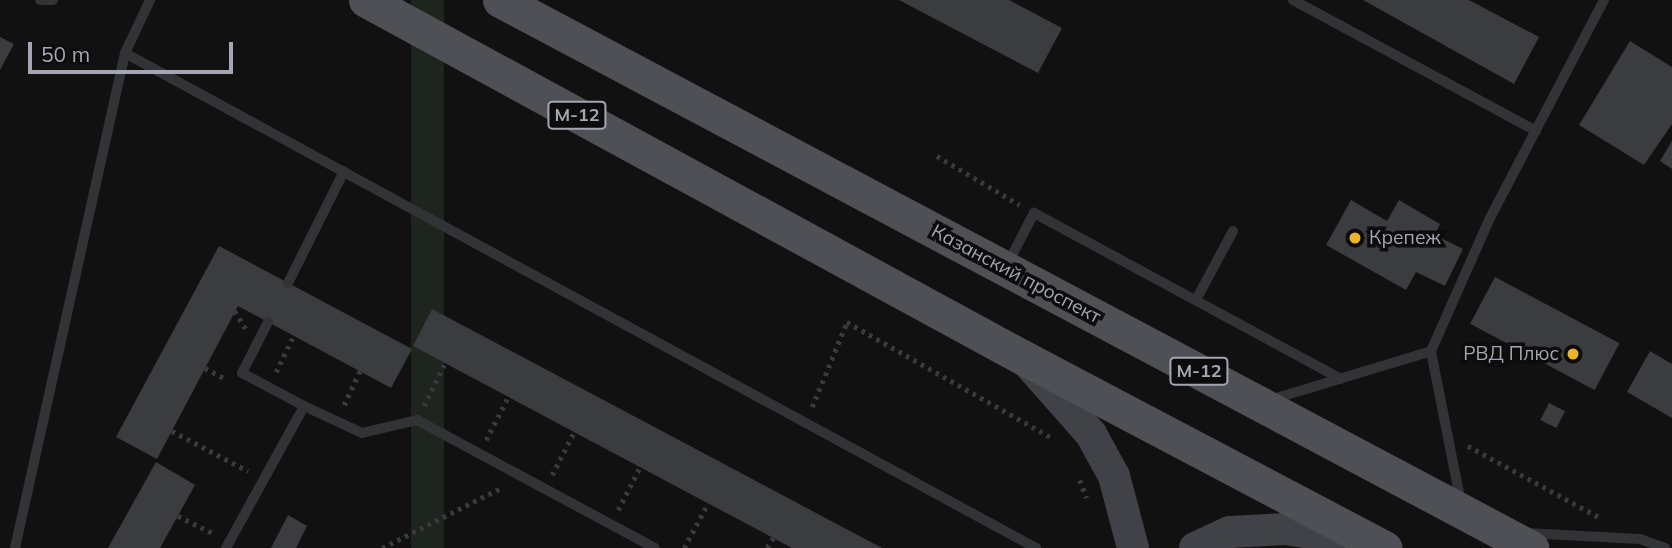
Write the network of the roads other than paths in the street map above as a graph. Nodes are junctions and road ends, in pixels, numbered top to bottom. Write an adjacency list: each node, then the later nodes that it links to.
1 (40, 0): 2 (lane)
2 (53, 0)
3 (150, 0): 8 (lane)
4 (366, 0): 17 (main road, М-12)
5 (500, 0): 12 (main road, Казанский проспект / М-12)
6 (1293, 0): 9 (lane)
7 (1604, 0): 9 (lane)
8 (125, 52): 10 (lane); 25 (lane)
9 (1536, 131): 16 (lane)
10 (344, 171): 13 (lane); 27 (lane)
11 (1233, 231): 14 (lane)
12 (1005, 268): 14 (lane); 19 (main road, Казанский проспект / М-12)
13 (288, 283)
14 (1197, 298): 18 (lane)
15 (268, 322): 20 (lane)
16 (1431, 351): 18 (lane); 21 (lane)
17 (1022, 357): 24 (main road, М-12); 28 (street)
18 (1341, 379): 19 (lane)
19 (1260, 404): 21 (main road, Казанский проспект / М-12)
20 (304, 405): 23 (lane); 26 (lane)
21 (1462, 511): 22 (main road, Казанский проспект / М-12)
22 (1501, 532): 30 (main road, Казанский проспект / М-12); 31 (lane)
23 (227, 545)
24 (1380, 545): 29 (street)
25 (15, 548)
26 (655, 548)
27 (1036, 548)
28 (1133, 548)
29 (1195, 548)
30 (1531, 548)
31 (1665, 548)

